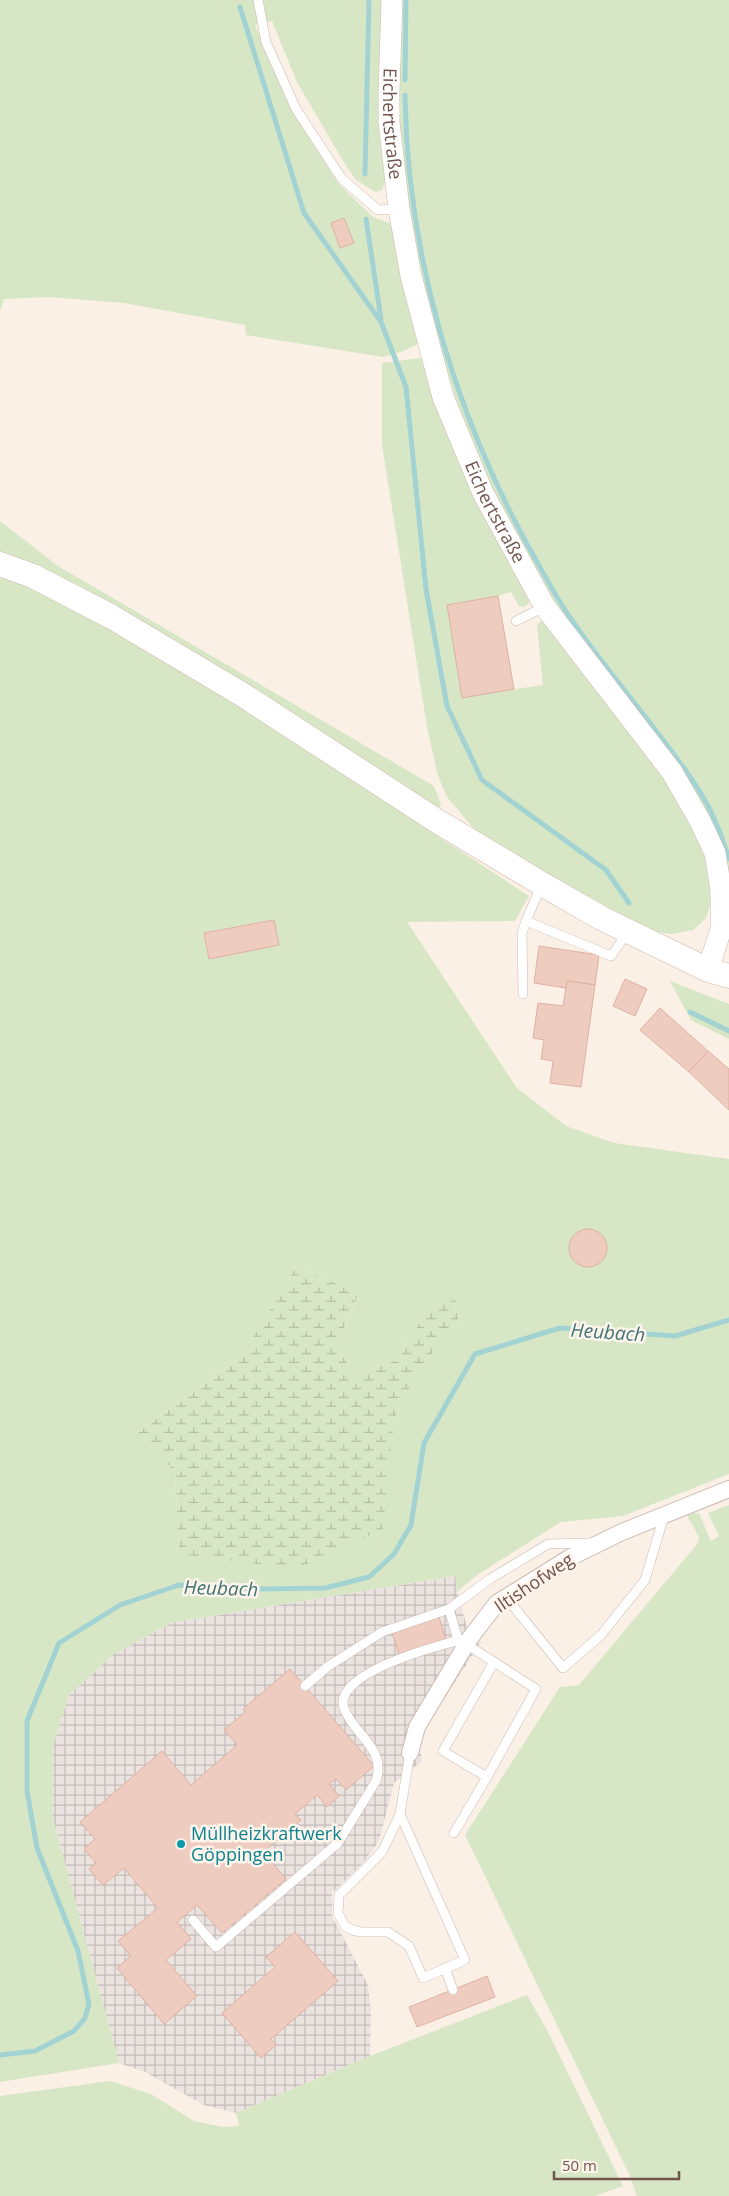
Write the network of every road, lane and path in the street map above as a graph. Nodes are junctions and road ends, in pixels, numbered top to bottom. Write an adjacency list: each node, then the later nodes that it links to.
1 (258, 0): 3 (lane)
2 (392, 0): 3 (street, Eichertstraße)
3 (399, 209): 5 (street, Eichertstraße)
4 (0, 564): 7 (main road)
5 (545, 607): 6 (lane); 8 (street, Eichertstraße)
6 (516, 621)
7 (542, 884): 10 (lane); 11 (main road)
8 (721, 890): 9 (street); 12 (street, Eichertstraße)
9 (729, 911)
10 (526, 921): 11 (lane); 13 (lane)
11 (629, 930): 12 (main road)
12 (719, 973)
13 (523, 994)
14 (729, 1489): 15 (street, Iltishofweg)
15 (664, 1515): 16 (street, Iltishofweg); 17 (lane)
16 (599, 1543): 17 (street, Iltishofweg); 18 (lane)
17 (506, 1597): 19 (street, Iltishofweg)
18 (449, 1609): 19 (lane); 21 (lane)
19 (465, 1641): 20 (lane); 22 (street, Iltishofweg); 26 (lane)
20 (494, 1662): 23 (lane); 23 (lane)
21 (305, 1686)
22 (410, 1753): 24 (lane)
23 (487, 1777): 25 (lane)
24 (400, 1814): 27 (lane); 27 (lane)
25 (454, 1833)
26 (193, 1920)
27 (445, 1968): 28 (lane)
28 (453, 1990)

